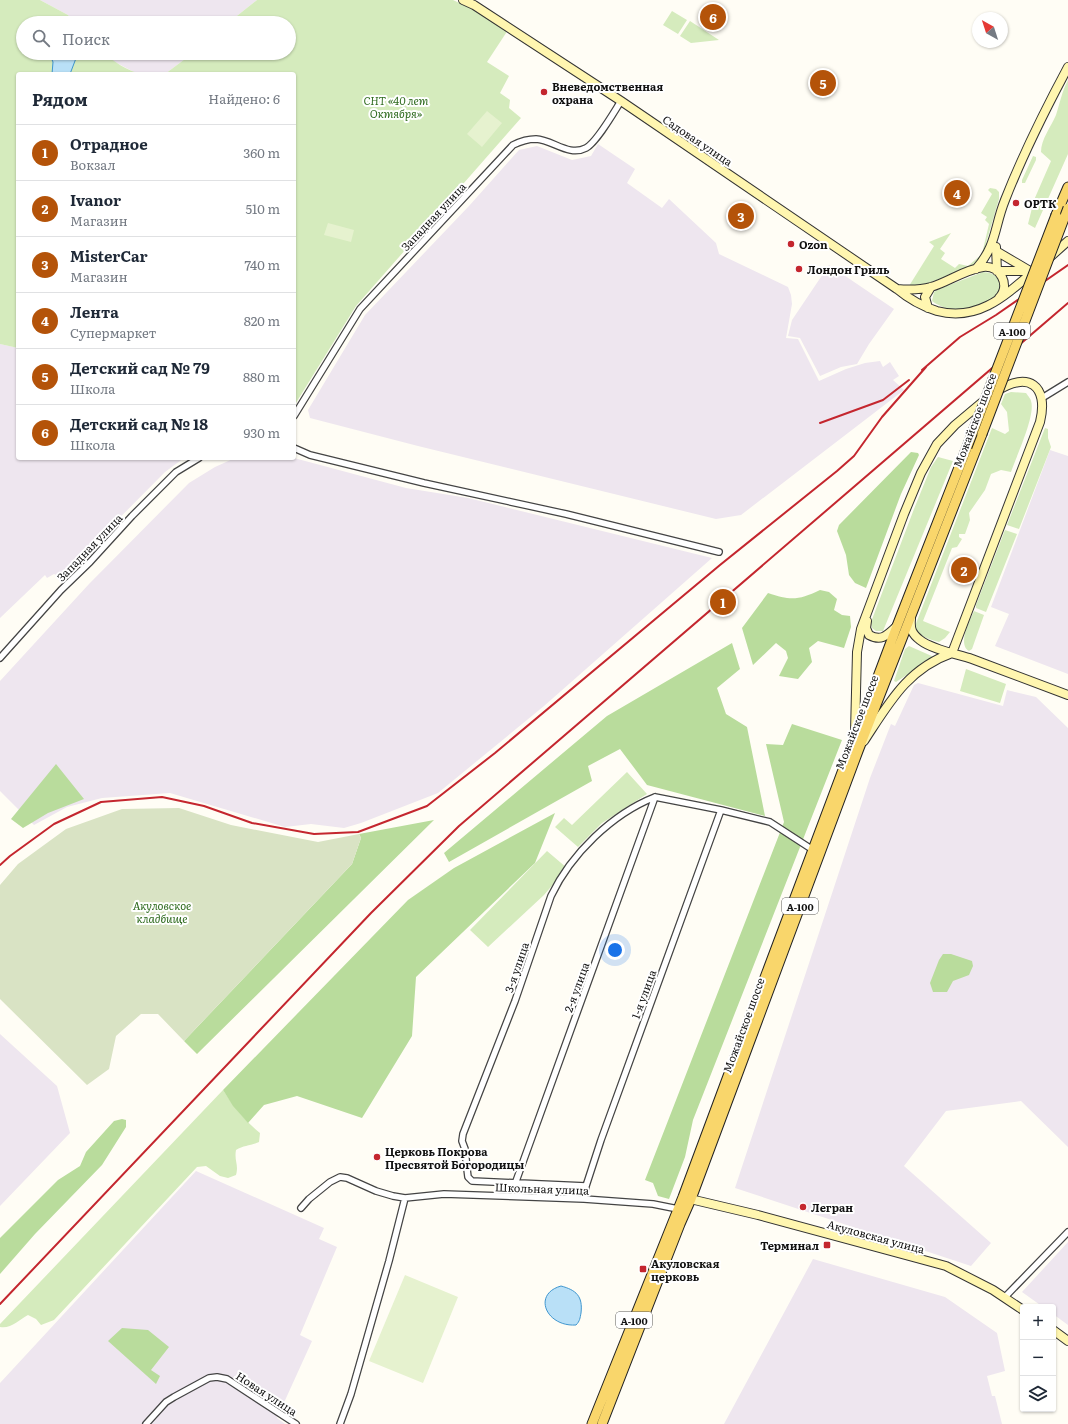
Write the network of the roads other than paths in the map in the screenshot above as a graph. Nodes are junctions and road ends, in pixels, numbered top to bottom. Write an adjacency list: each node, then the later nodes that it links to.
1 (463, 0): 2 (street, Садовая улица)
2 (476, 3): 4 (street, Садовая улица)
3 (1068, 67): 7 (street)
4 (622, 101): 14 (street, Садовая улица); 19 (street, Западная улица)
5 (1068, 187): 25 (main road, Можайское шоссе / А-100, bridge)
6 (1068, 208): 24 (main road, Можайское шоссе / А-100, bridge)
7 (995, 235): 9 (street); 10 (street)
8 (1068, 241): 12 (street, Садовая улица)
9 (996, 251): 11 (street); 12 (street)
10 (976, 269): 11 (street); 13 (street)
11 (997, 271): 12 (street); 15 (street)
12 (1032, 271): 15 (street, Садовая улица)
13 (931, 287): 14 (street); 16 (street)
14 (897, 289): 16 (street, Садовая улица)
15 (998, 300): 16 (street, Садовая улица)
16 (928, 308)
17 (1068, 382): 18 (street)
18 (1042, 398): 23 (street); 26 (street)
19 (296, 413)
20 (296, 449): 22 (street)
21 (197, 460): 27 (street, Западная улица)
22 (719, 552)
23 (868, 612): 25 (street); 29 (street)
24 (911, 614): 26 (street); 30 (main road, Можайское шоссе / А-100)
25 (897, 626): 29 (main road, Можайское шоссе / А-100)
26 (952, 653): 28 (street); 30 (street)
27 (0, 658)
28 (1068, 695)
29 (855, 739): 33 (main road, Можайское шоссе / А-100)
30 (858, 751): 37 (main road, Можайское шоссе / А-100)
31 (655, 798): 32 (street); 34 (street, 2-я улица); 34 (street, 3-я улица)
32 (721, 810): 33 (street); 35 (street, 1-я улица)
33 (813, 850): 37 (main road, Можайское шоссе / А-100)
34 (515, 1184): 35 (street)
35 (586, 1186): 38 (street, 1-я улица)
36 (405, 1198): 38 (street, Школьная улица); 39 (street, Школьная улица); 48 (street)
37 (687, 1198): 40 (main road, Можайское шоссе / А-100); 42 (street, Акуловская улица); 50 (main road, Можайское шоссе / А-100)
38 (584, 1199): 40 (street, Школьная улица)
39 (301, 1208)
40 (677, 1212): 49 (main road, А-100)
41 (1068, 1232): 42 (street)
42 (1005, 1297): 43 (street, Акуловская улица)
43 (1020, 1308)
44 (1056, 1332): 45 (street)
45 (1068, 1341)
46 (146, 1424): 47 (street, Новая улица)
47 (296, 1424)
48 (340, 1424)
49 (592, 1424)
50 (602, 1424)

